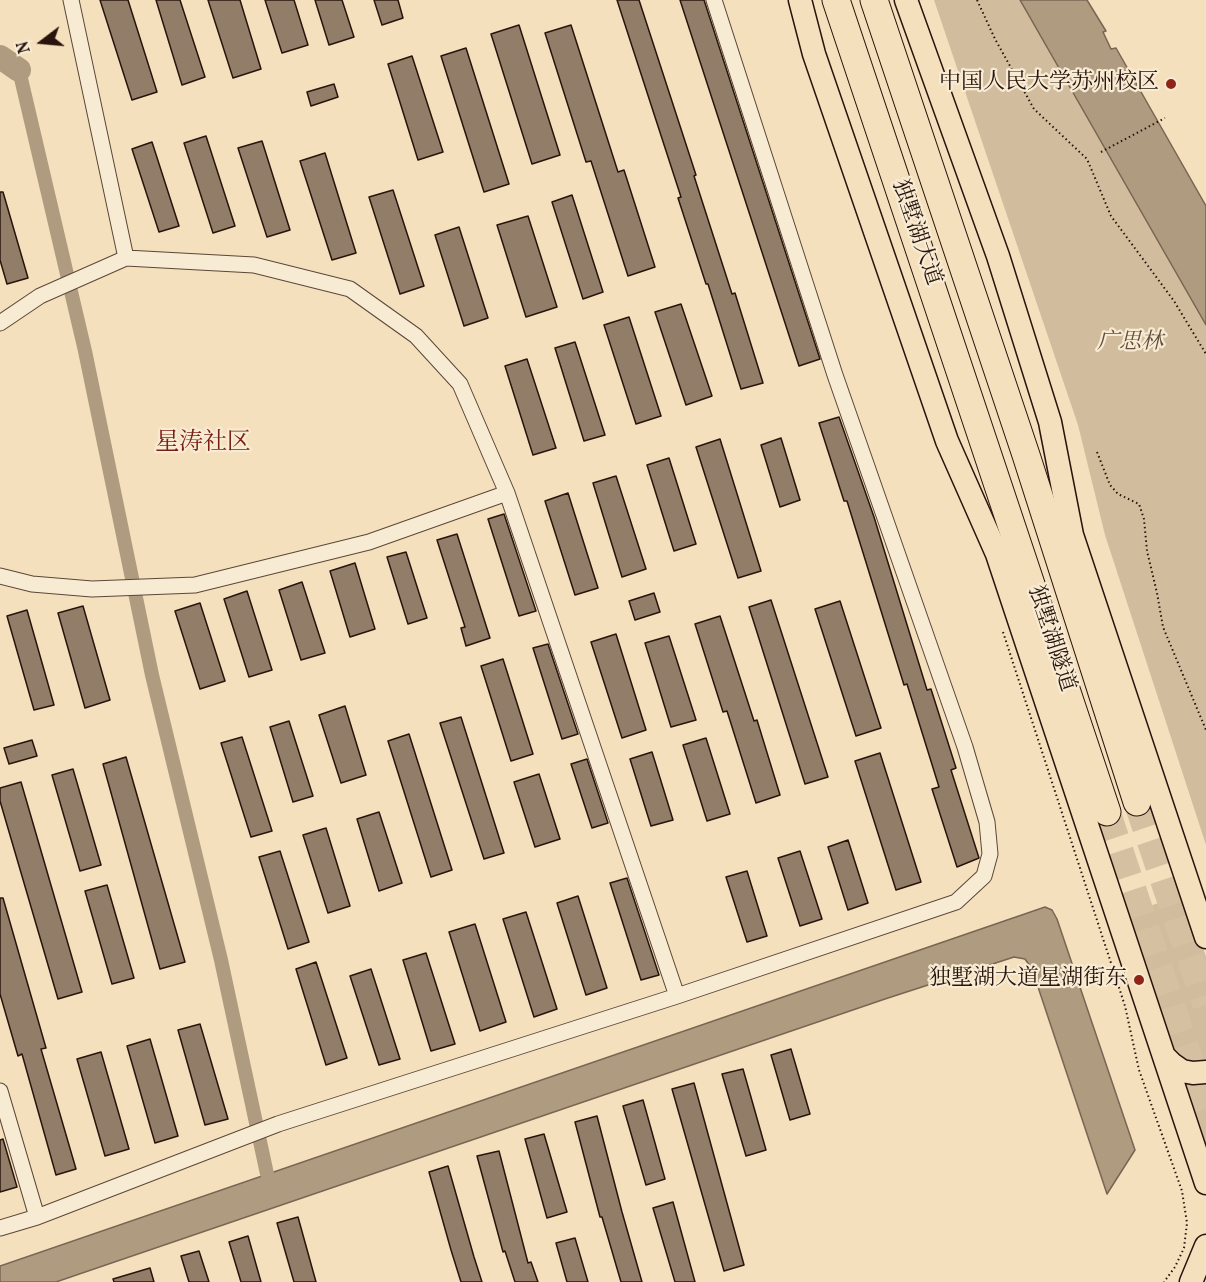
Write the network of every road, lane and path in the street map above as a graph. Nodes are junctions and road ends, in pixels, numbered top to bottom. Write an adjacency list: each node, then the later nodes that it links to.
1 (71, 0): 10 (street)
2 (714, 0): 23 (street)
3 (800, 0): 24 (main road)
4 (836, 0): 15 (highway, 独墅湖大道)
5 (874, 0): 14 (highway, 独墅湖大道)
6 (906, 0): 22 (main road)
7 (977, 0): 12 (path)
8 (1165, 118): 9 (path)
9 (1101, 152)
10 (126, 258): 11 (street); 16 (street)
11 (0, 323)
12 (1206, 354)
13 (1097, 452): 19 (path)
14 (1026, 455): 20 (highway, 独墅湖隧道)
15 (993, 466): 21 (highway, 独墅湖隧道)
16 (507, 493): 17 (street); 23 (street)
17 (0, 576)
18 (1003, 632): 31 (path)
19 (1206, 730)
20 (1137, 802)
21 (1107, 812)
22 (1206, 937)
23 (677, 996): 28 (street)
24 (1164, 1056): 25 (main road); 27 (main road)
25 (1206, 1072)
26 (0, 1091): 28 (street)
27 (1206, 1183)
28 (37, 1217): 29 (street)
29 (0, 1228)
30 (1206, 1246): 32 (main road)
31 (1164, 1282)
32 (1191, 1282)

